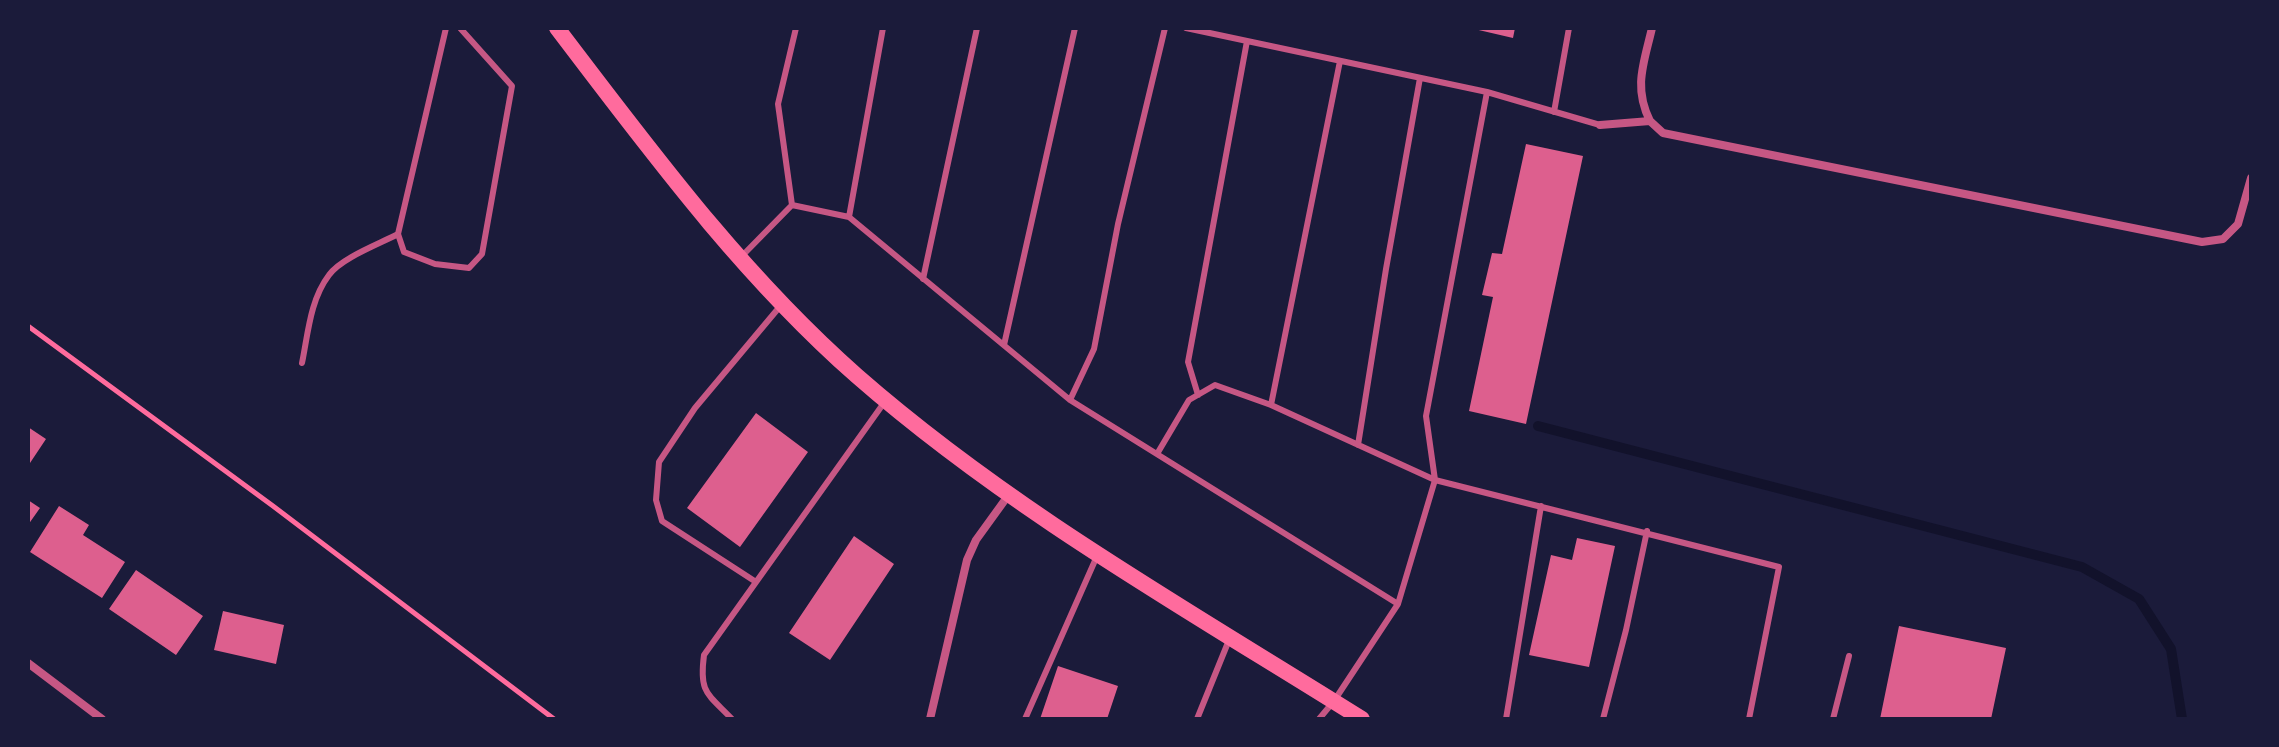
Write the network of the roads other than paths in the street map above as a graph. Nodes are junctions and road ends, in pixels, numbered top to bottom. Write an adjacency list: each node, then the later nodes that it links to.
1 (446, 28): 22 (lane)
2 (460, 28): 22 (lane)
3 (557, 28): 23 (main road)
4 (796, 28): 20 (lane)
5 (883, 28): 21 (lane)
6 (977, 28): 24 (lane)
7 (1075, 28): 26 (lane)
8 (1165, 28): 30 (lane)
9 (1186, 28): 12 (lane)
10 (1569, 28): 16 (lane)
11 (1652, 28): 17 (street)
12 (1247, 41): 13 (lane); 28 (lane)
13 (1340, 61): 14 (lane); 31 (lane)
14 (1420, 78): 15 (lane); 32 (lane)
15 (1487, 92): 16 (lane); 34 (lane)
16 (1554, 112): 18 (lane)
17 (1650, 121): 18 (street); 19 (street)
18 (1600, 125)
19 (2251, 178)
20 (792, 205): 21 (lane); 23 (lane)
21 (849, 217): 24 (lane)
22 (398, 234): 27 (lane)
23 (740, 258): 25 (main road)
24 (923, 279): 26 (lane)
25 (782, 304): 29 (main road); 39 (lane)
26 (1004, 345): 30 (lane)
27 (302, 363)
28 (1198, 395): 31 (lane); 33 (lane)
29 (886, 400): 35 (main road); 39 (lane)
30 (1070, 400): 33 (lane)
31 (1271, 405): 32 (lane)
32 (1358, 445): 34 (lane)
33 (1157, 454): 40 (lane)
34 (1435, 480): 36 (lane); 40 (lane)
35 (1010, 493): 38 (main road); 47 (street)
36 (1541, 506): 37 (lane); 52 (lane)
37 (1647, 531): 53 (lane); 54 (lane)
38 (1098, 553): 41 (main road); 48 (lane)
39 (756, 582): 46 (lane)
40 (1398, 604): 44 (lane)
41 (1230, 636): 44 (main road); 49 (lane)
42 (1849, 656): 55 (lane)
43 (28, 663): 45 (street)
44 (1334, 701): 50 (lane); 51 (main road)
45 (102, 719)
46 (732, 719)
47 (930, 719)
48 (1025, 719)
49 (1197, 719)
50 (1319, 719)
51 (1362, 719)
52 (1506, 719)
53 (1603, 719)
54 (1749, 719)
55 (1833, 719)

